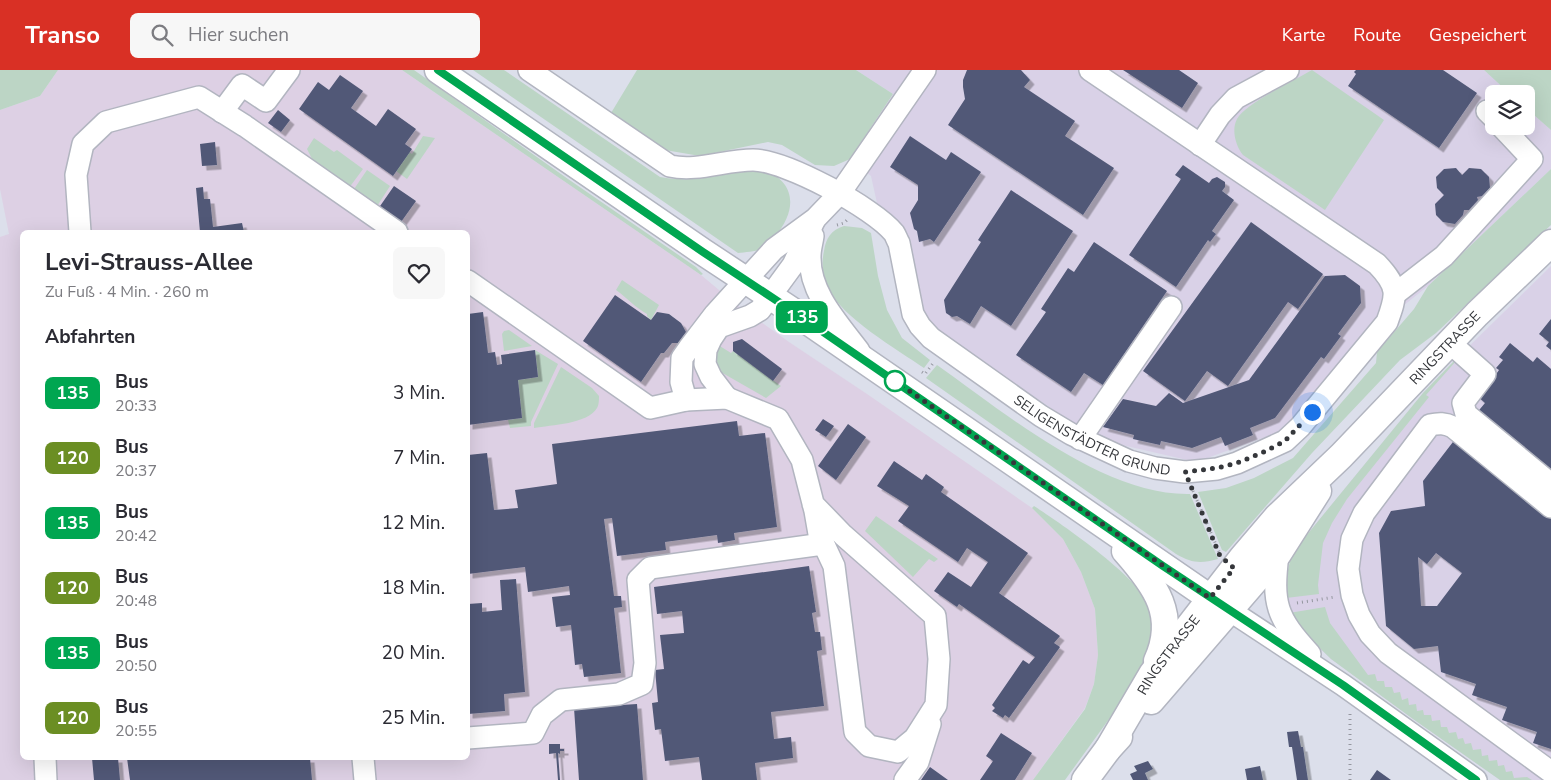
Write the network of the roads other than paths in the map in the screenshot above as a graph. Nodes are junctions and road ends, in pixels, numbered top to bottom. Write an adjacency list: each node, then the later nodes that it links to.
1 (289, 70): 7 (street)
2 (438, 70): 15 (main road)
3 (529, 70): 10 (street, SELIGENSTÄDTER GRUND)
4 (925, 70): 10 (street)
5 (1090, 70): 9 (street)
6 (1288, 70): 9 (street)
7 (222, 112): 12 (street); 13 (street)
8 (1510, 135): 17 (street)
9 (1200, 145): 17 (street)
10 (840, 193): 11 (street); 24 (street, SELIGENSTÄDTER GRUND)
11 (823, 223): 15 (street); 18 (street); 21 (street)
12 (80, 230)
13 (394, 230)
14 (1551, 243): 20 (main road, RINGSTRASSE)
15 (747, 280): 18 (main road); 23 (street)
16 (470, 282): 23 (street)
17 (1395, 294): 24 (street, SELIGENSTÄDTER GRUND)
18 (770, 296): 21 (main road); 22 (street)
19 (1170, 307): 24 (street)
20 (1449, 342): 25 (main road, RINGSTRASSE); 26 (street)
21 (866, 362): 29 (main road)
22 (727, 398): 23 (street); 27 (street)
23 (686, 400)
24 (1080, 438)
25 (1341, 456): 31 (main road, RINGSTRASSE); 32 (main road, RINGSTRASSE)
26 (1551, 484)
27 (814, 507): 30 (street); 35 (street)
28 (1551, 507): 40 (street)
29 (1091, 517): 32 (main road); 33 (main road)
30 (824, 544): 35 (street); 36 (street)
31 (1278, 554): 32 (main road, RINGSTRASSE); 34 (street)
32 (1220, 604): 33 (main road, RINGSTRASSE); 34 (street); 37 (main road, RINGSTRASSE)
33 (1152, 674): 37 (main road, RINGSTRASSE)
34 (1346, 688): 45 (street)
35 (936, 705): 43 (street)
36 (470, 738)
37 (1108, 749): 44 (main road, RINGSTRASSE)
38 (45, 760): 41 (street)
39 (364, 760): 42 (street)
40 (1551, 772)
41 (46, 780)
42 (365, 780)
43 (905, 780)
44 (1085, 780)
45 (1476, 780)

